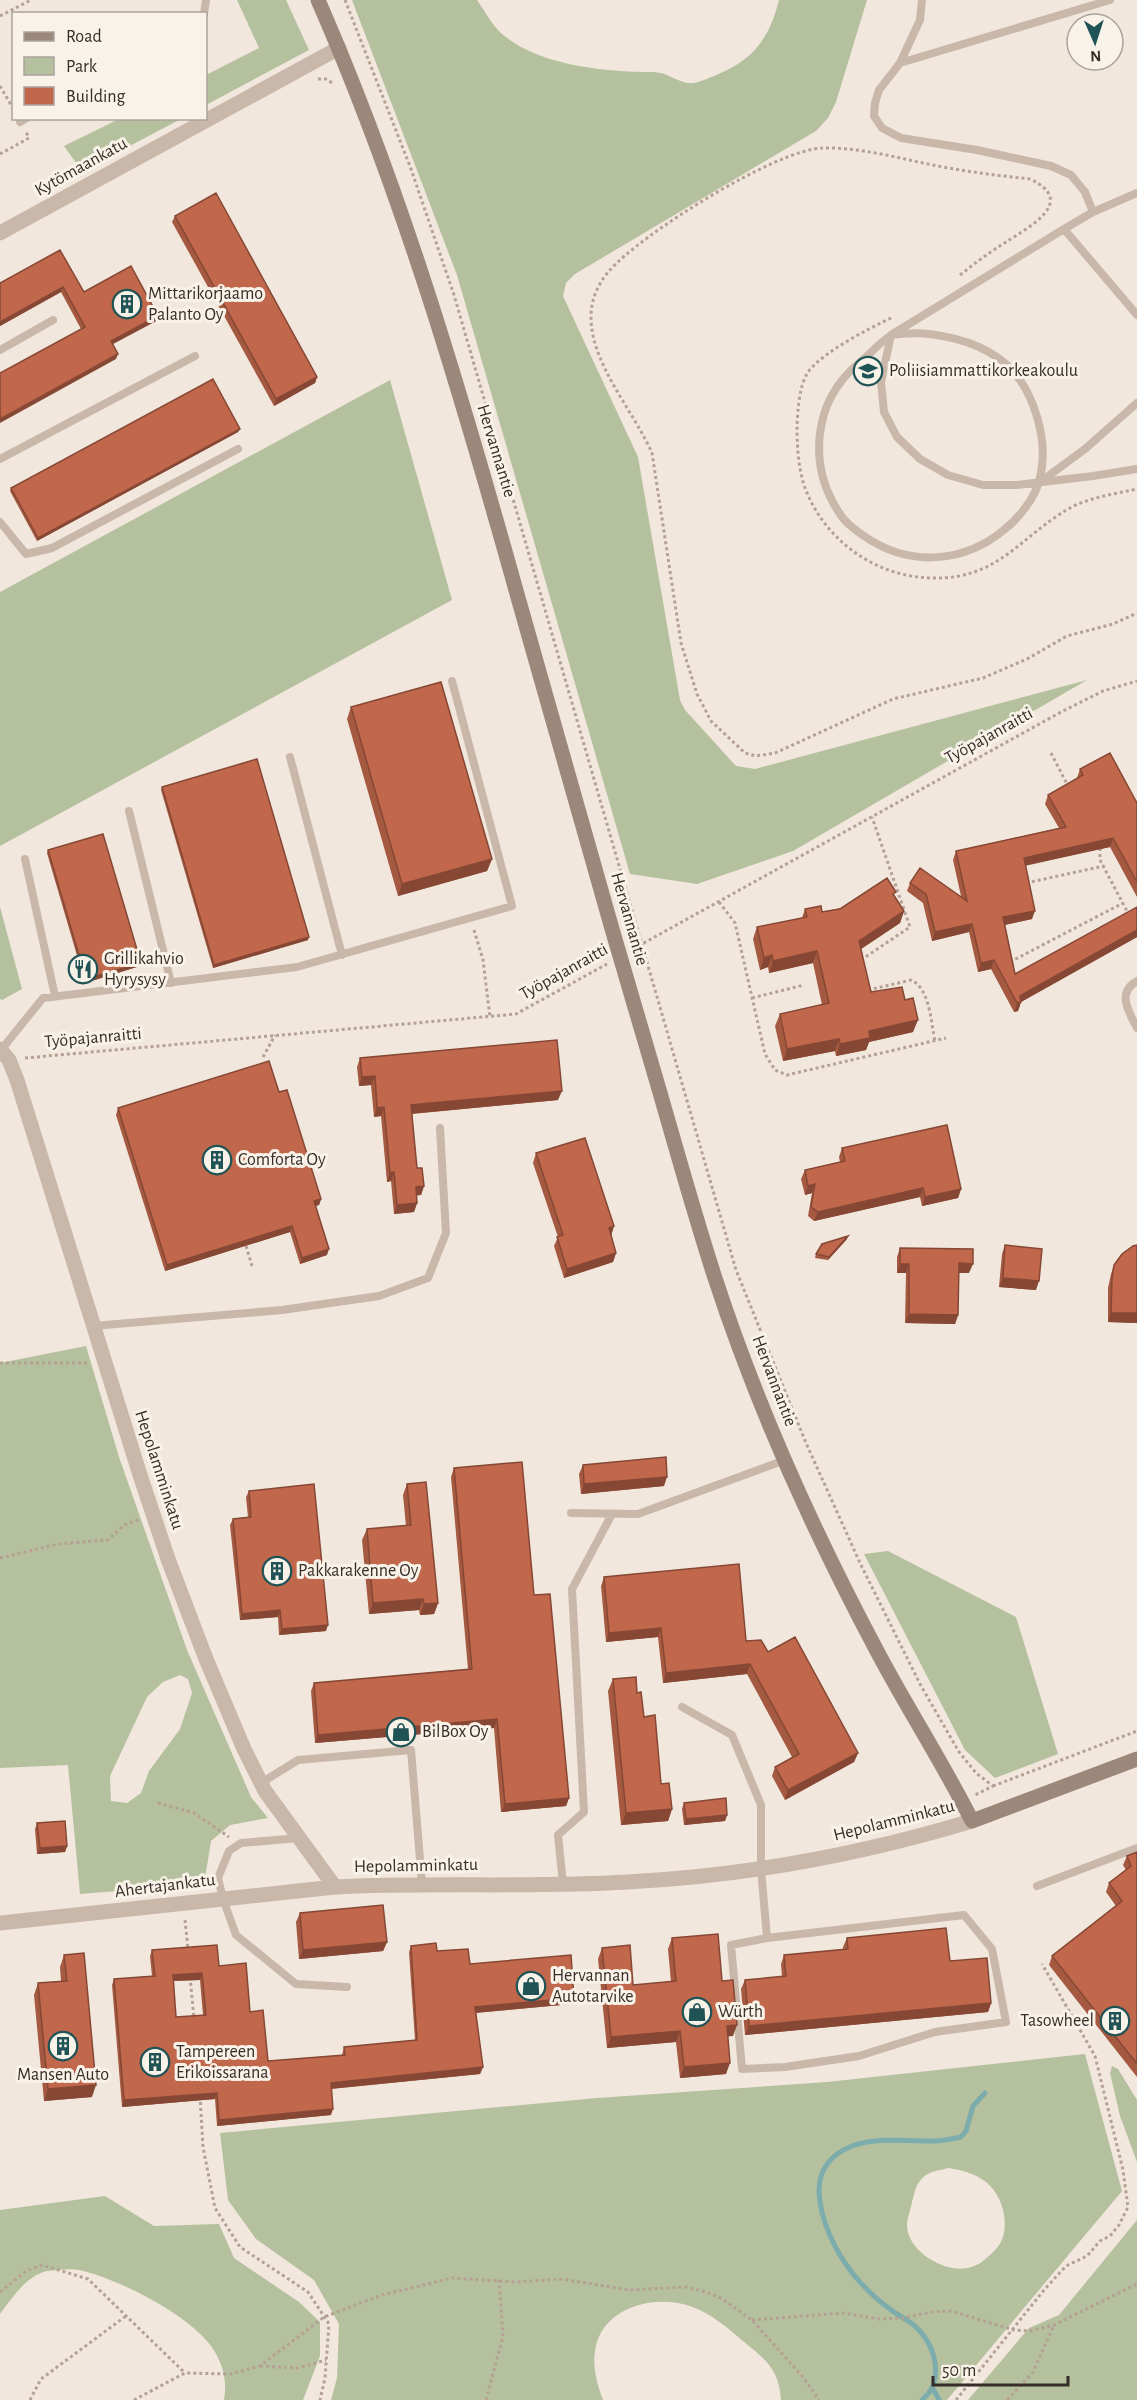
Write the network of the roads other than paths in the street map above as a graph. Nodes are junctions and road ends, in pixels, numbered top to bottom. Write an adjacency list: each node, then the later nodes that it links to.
1 (318, 0): 4 (main road, Hervannantie)
2 (922, 0): 5 (lane)
3 (1110, 0): 5 (lane)
4 (339, 48): 9 (street, Kytömaankatu); 33 (main road, Hervannantie)
5 (900, 63): 7 (lane)
6 (1137, 193): 7 (lane)
7 (1093, 212): 8 (lane)
8 (1064, 229): 10 (lane); 12 (lane)
9 (0, 233)
10 (1137, 315)
11 (53, 320): 13 (lane)
12 (891, 335): 19 (lane); 19 (lane); 19 (lane)
13 (0, 350)
14 (195, 356): 17 (lane)
15 (1137, 403): 19 (lane)
16 (238, 449): 20 (lane)
17 (0, 459)
18 (1137, 469): 19 (lane)
19 (1039, 483)
20 (0, 522)
21 (452, 681): 25 (lane)
22 (290, 757): 25 (lane)
23 (129, 811): 27 (lane)
24 (25, 859): 28 (lane)
25 (342, 954): 27 (lane)
26 (1137, 981): 29 (lane)
27 (171, 982): 28 (lane)
28 (55, 996): 30 (lane)
29 (1137, 1028)
30 (3, 1053): 32 (street, Hepolamminkatu)
31 (440, 1128): 32 (lane)
32 (93, 1326): 38 (street, Hepolamminkatu)
33 (785, 1460): 35 (lane); 39 (main road, Hervannantie)
34 (572, 1513): 35 (lane)
35 (612, 1514): 44 (lane)
36 (682, 1707): 42 (lane)
37 (1137, 1759): 39 (main road, Hepolamminkatu)
38 (261, 1783): 40 (street, Hepolamminkatu); 43 (lane)
39 (972, 1821): 42 (street, Hepolamminkatu)
40 (299, 1838): 46 (street, Hepolamminkatu); 47 (lane)
41 (1137, 1848): 45 (lane)
42 (761, 1869): 44 (street, Hepolamminkatu); 49 (lane)
43 (422, 1884): 44 (street, Hepolamminkatu); 46 (street, Hepolamminkatu)
44 (563, 1884)
45 (1037, 1886)
46 (335, 1887): 47 (street, Ahertajankatu)
47 (223, 1899): 48 (street, Ahertajankatu); 50 (lane)
48 (0, 1923)
49 (767, 1938): 49 (lane)
50 (346, 1987)

